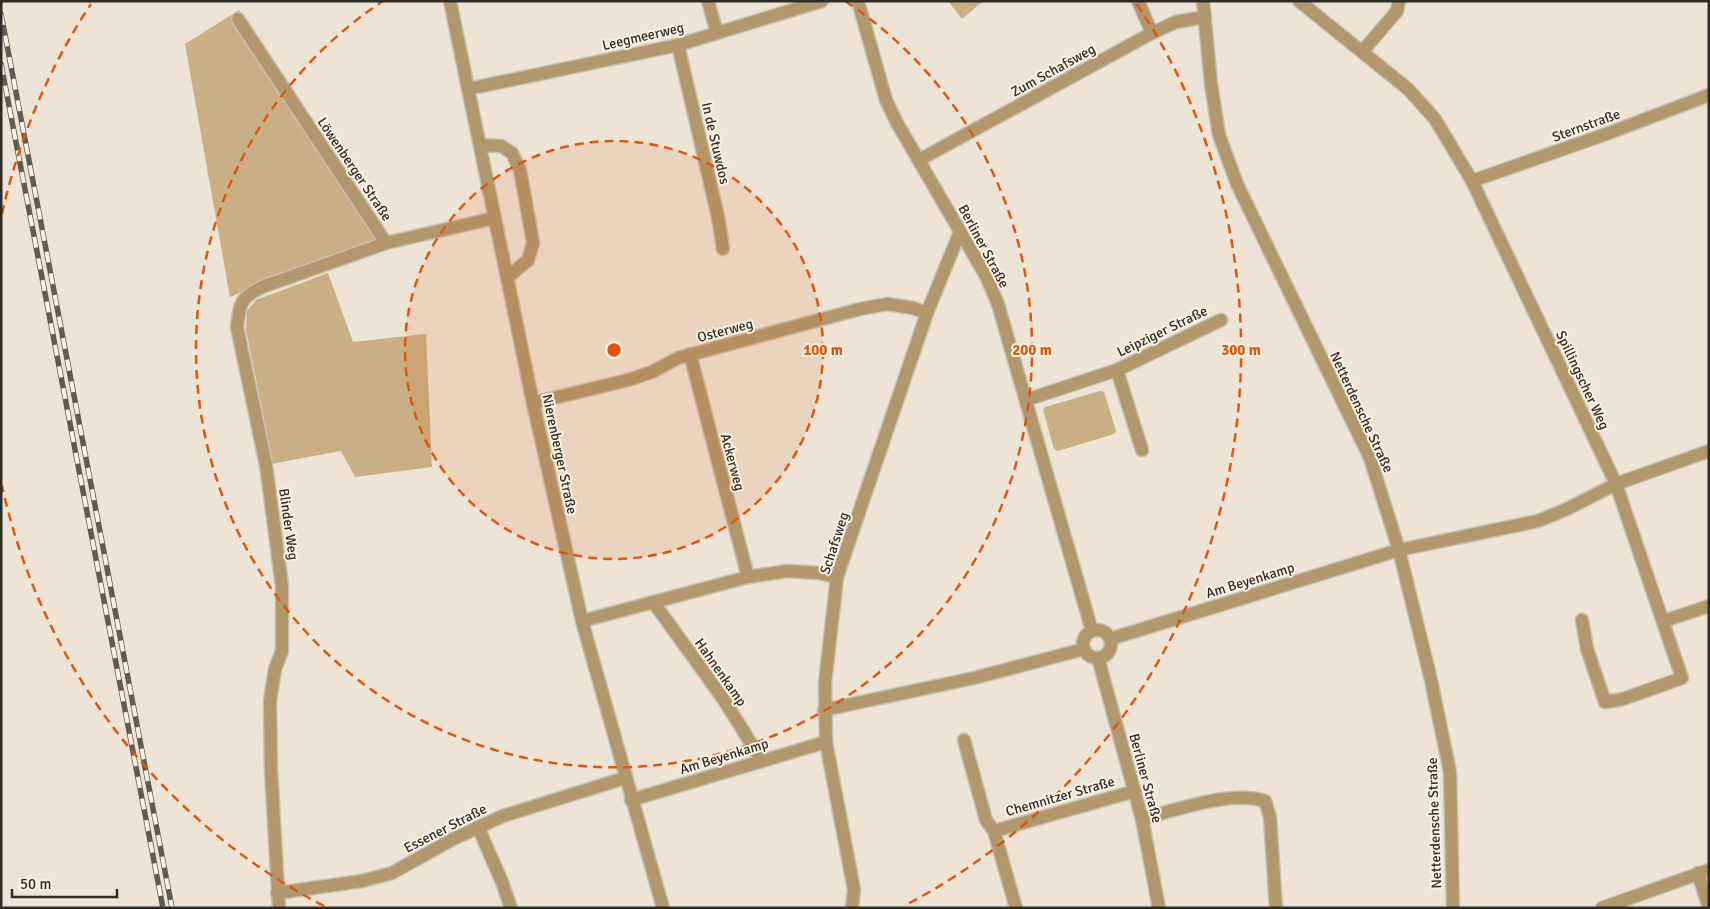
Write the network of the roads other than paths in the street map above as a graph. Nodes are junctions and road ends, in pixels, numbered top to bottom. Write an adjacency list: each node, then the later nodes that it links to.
1 (450, 1): 15 (street, Nierenberger Straße)
2 (708, 1): 11 (street)
3 (822, 1): 11 (street, Leegmeerweg)
4 (858, 1): 18 (street, Berliner Straße)
5 (1138, 1): 12 (street)
6 (1203, 1): 9 (street, Netterdensche Straße)
7 (1299, 1): 14 (street, Spillingscher Weg)
8 (1399, 1): 14 (street)
9 (1205, 17): 12 (street, Zum Schafsweg); 34 (street, Netterdensche Straße)
10 (238, 19): 22 (street, Löwenberger Straße)
11 (717, 33): 13 (street, Leegmeerweg)
12 (1152, 33): 18 (street, Zum Schafsweg)
13 (678, 45): 15 (street, Leegmeerweg); 23 (street, In de Stuwdos)
14 (1362, 52): 19 (street, Spillingscher Weg)
15 (468, 89): 17 (street, Nierenberger Straße)
16 (1709, 95): 19 (street, Sternstraße)
17 (480, 144): 20 (street, Nierenberger Straße); 24 (street)
18 (918, 160): 21 (street, Berliner Straße)
19 (1472, 180): 33 (street, Spillingscher Weg)
20 (495, 218): 22 (street, Löwenberger Straße); 24 (street, Nierenberger Straße)
21 (960, 232): 25 (street, Schafsweg); 29 (street, Berliner Straße)
22 (386, 243): 57 (street, Blinder Weg)
23 (723, 249)
24 (507, 278): 30 (street, Nierenberger Straße)
25 (927, 313): 27 (street, Osterweg); 36 (street, Schafsweg)
26 (1221, 320): 28 (street, Leipziger Straße)
27 (690, 354): 30 (street, Osterweg); 35 (street, Ackerweg)
28 (1117, 370): 29 (street, Leipziger Straße); 31 (street, Leipziger Straße)
29 (1026, 400): 42 (street, Berliner Straße)
30 (533, 403): 40 (street, Nierenberger Straße)
31 (1142, 450)
32 (1709, 451): 33 (street, Am Beyenkamp)
33 (1616, 484): 34 (street, Am Beyenkamp); 41 (street, Spillingscher Weg)
34 (1399, 550): 43 (street, Am Beyenkamp); 65 (street, Netterdensche Straße)
35 (748, 577): 36 (street); 37 (street)
36 (838, 577): 46 (street, Schafsweg)
37 (654, 603): 40 (street); 49 (street, Hahnenkamp)
38 (1709, 606): 41 (street)
39 (1582, 620): 41 (street, Spillingscher Weg)
40 (582, 621): 50 (street, Nierenberger Straße)
41 (1664, 621)
42 (1092, 631): 43 (street); 44 (street)
43 (1110, 639): 45 (street)
44 (1084, 649): 45 (street); 46 (street)
45 (1098, 658): 51 (street, Berliner Straße)
46 (824, 710): 48 (street, Schafsweg)
47 (964, 740): 55 (street, Chemnitzer Straße)
48 (826, 742): 49 (street, Am Beyenkamp); 61 (street, Schafsweg)
49 (762, 761): 52 (street, Am Beyenkamp)
50 (625, 778): 52 (street, Nierenberger Straße); 54 (street, Essener Straße)
51 (1135, 791): 53 (street, Berliner Straße); 55 (street, Chemnitzer Straße)
52 (631, 800): 60 (street, Nierenberger Straße)
53 (1142, 819): 63 (street, Berliner Straße); 64 (street)
54 (478, 827): 57 (street, Essener Straße); 59 (street)
55 (994, 831): 62 (street, Chemnitzer Straße)
56 (1704, 872): 66 (street); 67 (street)
57 (277, 893): 58 (street, Blinder Weg)
58 (279, 908)
59 (511, 908)
60 (662, 908)
61 (852, 908)
62 (1016, 908)
63 (1159, 908)
64 (1276, 908)
65 (1452, 908)
66 (1602, 908)
67 (1708, 908)

